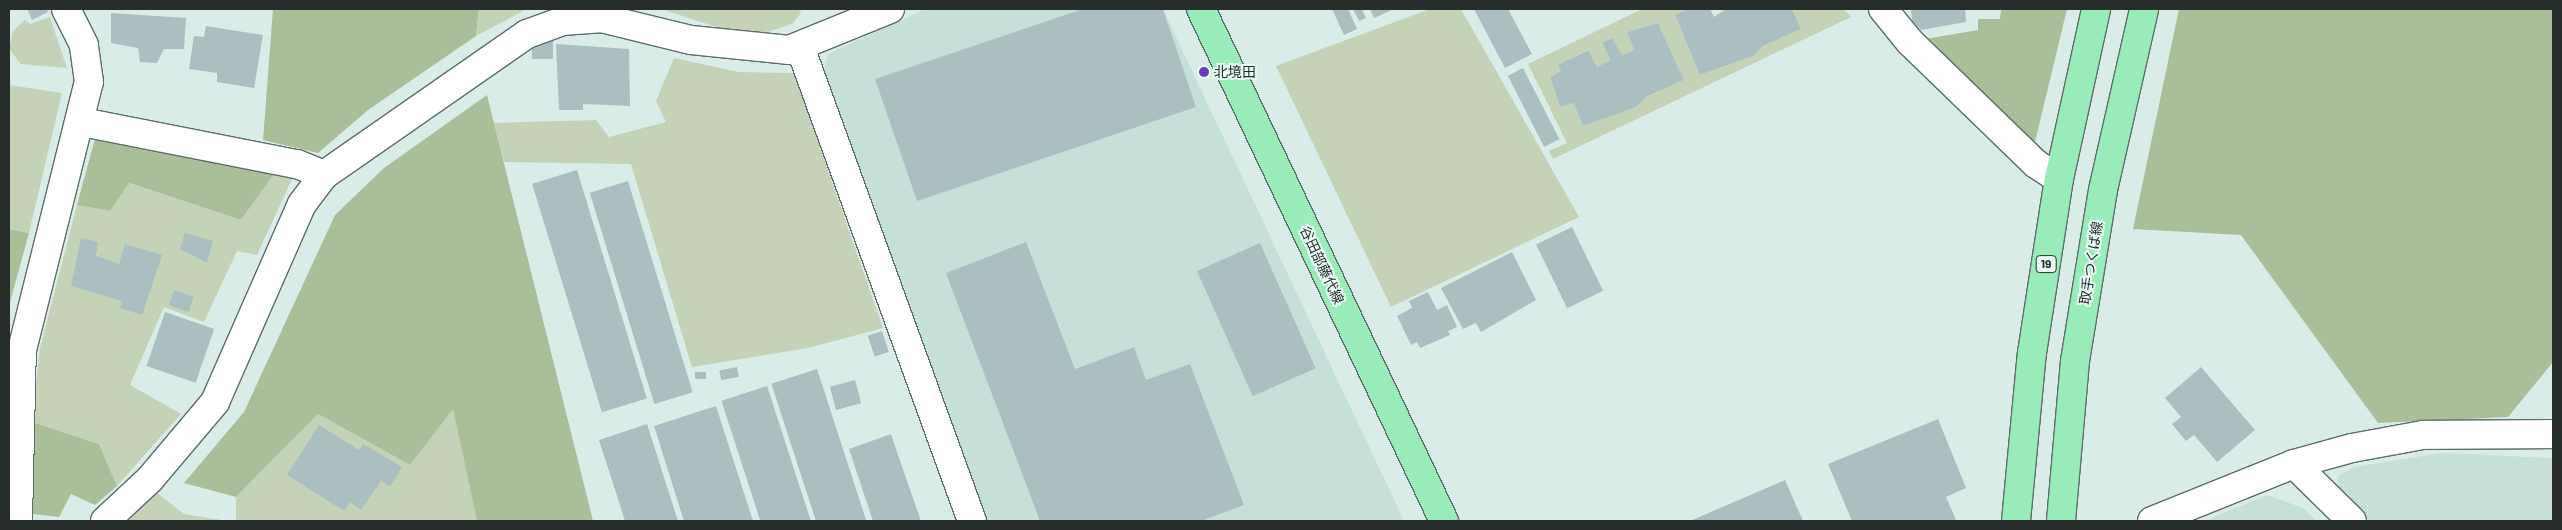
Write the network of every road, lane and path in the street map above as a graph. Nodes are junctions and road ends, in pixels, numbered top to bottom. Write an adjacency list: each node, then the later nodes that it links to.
1 (66, 9): 8 (street)
2 (890, 9): 7 (street)
3 (1201, 9): 16 (main road, 谷田部藤代線)
4 (1883, 9): 10 (street)
5 (2096, 9): 10 (main road, 19)
6 (2144, 9): 18 (main road, 取手つくば線)
7 (800, 48): 9 (street); 15 (street)
8 (82, 122): 9 (street); 13 (street)
9 (324, 175): 14 (street)
10 (2059, 179): 17 (main road, 19)
11 (2553, 434): 12 (street)
12 (2294, 464): 19 (street); 20 (street)
13 (18, 521)
14 (105, 521)
15 (972, 521)
16 (1444, 521)
17 (2016, 521)
18 (2061, 521)
19 (2152, 521)
20 (2352, 521)

